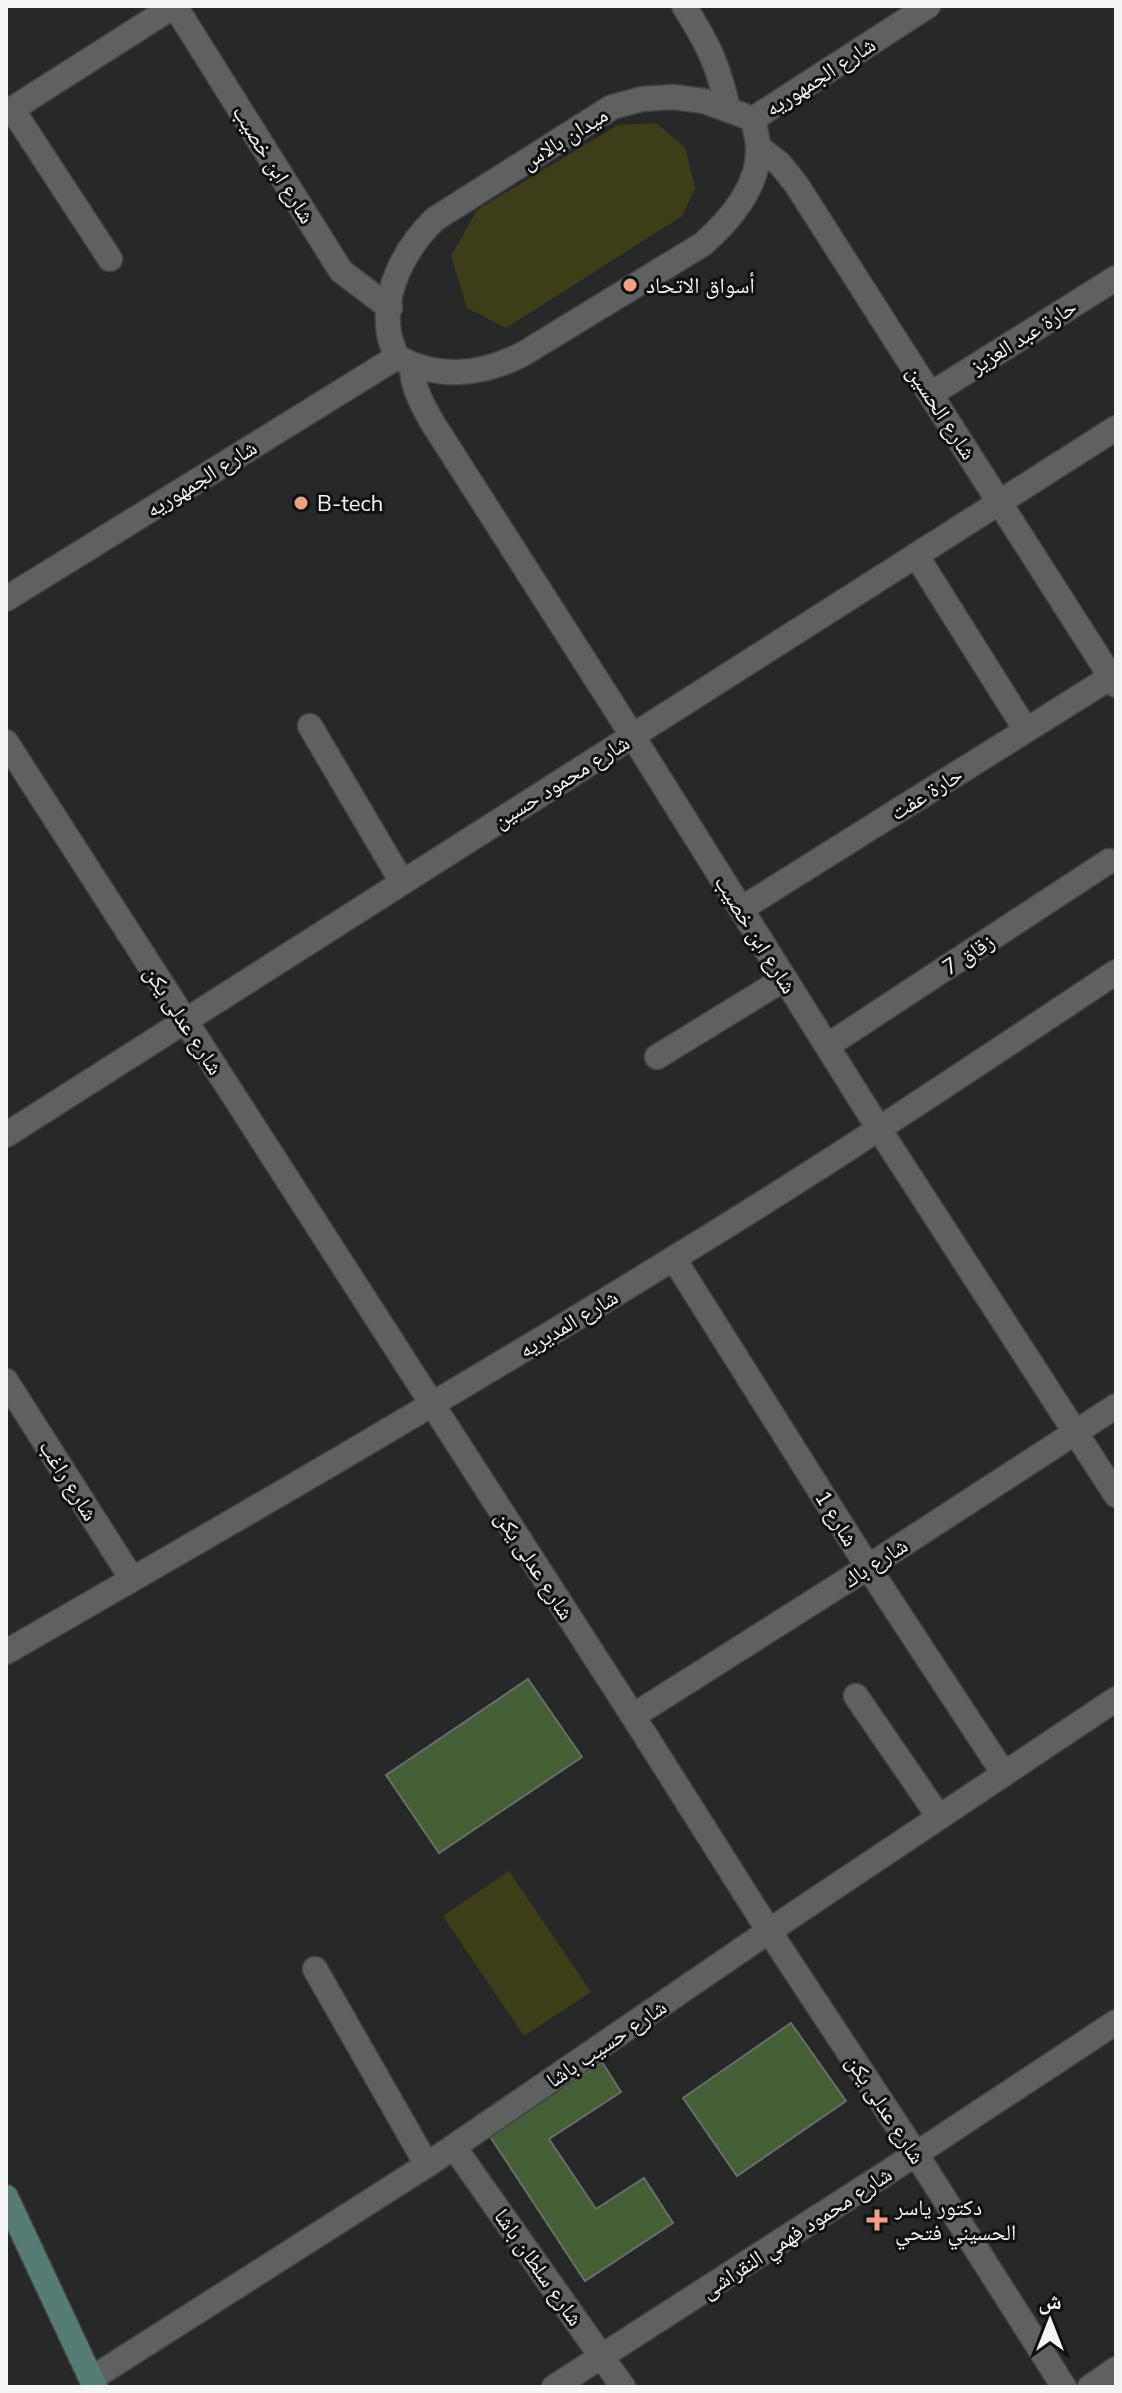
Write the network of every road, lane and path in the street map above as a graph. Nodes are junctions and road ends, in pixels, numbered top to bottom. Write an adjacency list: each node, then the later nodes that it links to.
1 (175, 6): 5 (street); 10 (street, شارع ابن خصيب)
2 (684, 6): 4 (street)
3 (928, 6): 6 (street, شارع الجمهوريه)
4 (728, 109): 6 (street, ميدان بالاس); 10 (street, ميدان بالاس)
5 (9, 111): 8 (street)
6 (753, 119): 7 (street)
7 (758, 147): 11 (street); 12 (street, شارع الحسين)
8 (110, 259)
9 (1116, 278): 12 (street, حارة عبد العزيز)
10 (390, 308): 11 (street, ميدان بالاس)
11 (404, 362): 16 (street, شارع الجمهوريه); 20 (street, شارع ابن خصيب)
12 (931, 394): 14 (street, شارع الحسين)
13 (1116, 428): 14 (street, شارع محمود حسين)
14 (1000, 502): 15 (street, شارع محمود حسين); 17 (street, شارع الحسين)
15 (916, 555): 19 (street); 20 (street, شارع محمود حسين)
16 (6, 599)
17 (1114, 681): 19 (street, حارة عفت)
18 (310, 726): 23 (street)
19 (1026, 730): 24 (street, حارة عفت)
20 (632, 735): 23 (street, شارع محمود حسين); 24 (street, شارع ابن خصيب)
21 (6, 742): 27 (street, شارع عدلى يكن)
22 (1109, 861): 28 (street, زقاق 7)
23 (402, 882): 27 (street, شارع محمود حسين)
24 (741, 909): 26 (street, شارع ابن خصيب)
25 (1116, 972): 30 (street, شارع المديريه)
26 (784, 979): 28 (street, شارع ابن خصيب); 29 (street)
27 (185, 1021): 31 (street, شارع محمود حسين); 34 (street, شارع عدلى يكن)
28 (827, 1046): 30 (street, شارع ابن خصيب)
29 (657, 1057)
30 (879, 1129): 32 (street, شارع المديريه); 36 (street, شارع ابن خصيب)
31 (6, 1135)
32 (674, 1259): 34 (street, شارع المديريه); 38 (street, شارع 1)
33 (6, 1381): 39 (street, شارع راغب)
34 (432, 1406): 39 (street, شارع المديريه); 43 (street, شارع عدلى يكن)
35 (1116, 1406): 36 (street, شارع باك)
36 (1076, 1433): 37 (street, شارع ابن خصيب); 38 (street, شارع باك)
37 (1116, 1495)
38 (868, 1567): 43 (street, شارع باك); 44 (street, شارع 1)
39 (132, 1579): 40 (street, شارع المديريه)
40 (6, 1652)
41 (856, 1696): 45 (street)
42 (1116, 1699): 44 (street, شارع حسيب باشا)
43 (633, 1716): 46 (street, شارع عدلى يكن)
44 (1004, 1774): 45 (street, شارع حسيب باشا)
45 (939, 1817): 46 (street, شارع حسيب باشا)
46 (769, 1931): 49 (street, شارع حسيب باشا); 50 (street, شارع عدلى يكن)
47 (315, 1969): 51 (street)
48 (1116, 2022): 50 (street, شارع محمود فهمي النقراشى)
49 (454, 2147): 51 (street, شارع حسيب باشا); 53 (street, شارع سلطان باشا)
50 (916, 2154): 53 (street, شارع محمود فهمي النقراشى); 58 (street, شارع عدلى يكن)
51 (427, 2165): 55 (street, شارع حسيب باشا)
52 (6, 2197): 55 (main road)
53 (602, 2356): 56 (street, شارع محمود فهمي النقراشى); 57 (street, شارع سلطان باشا)
54 (1116, 2369): 59 (street)
55 (93, 2383)
56 (554, 2387)
57 (623, 2387)
58 (1064, 2387)
59 (1090, 2387)

